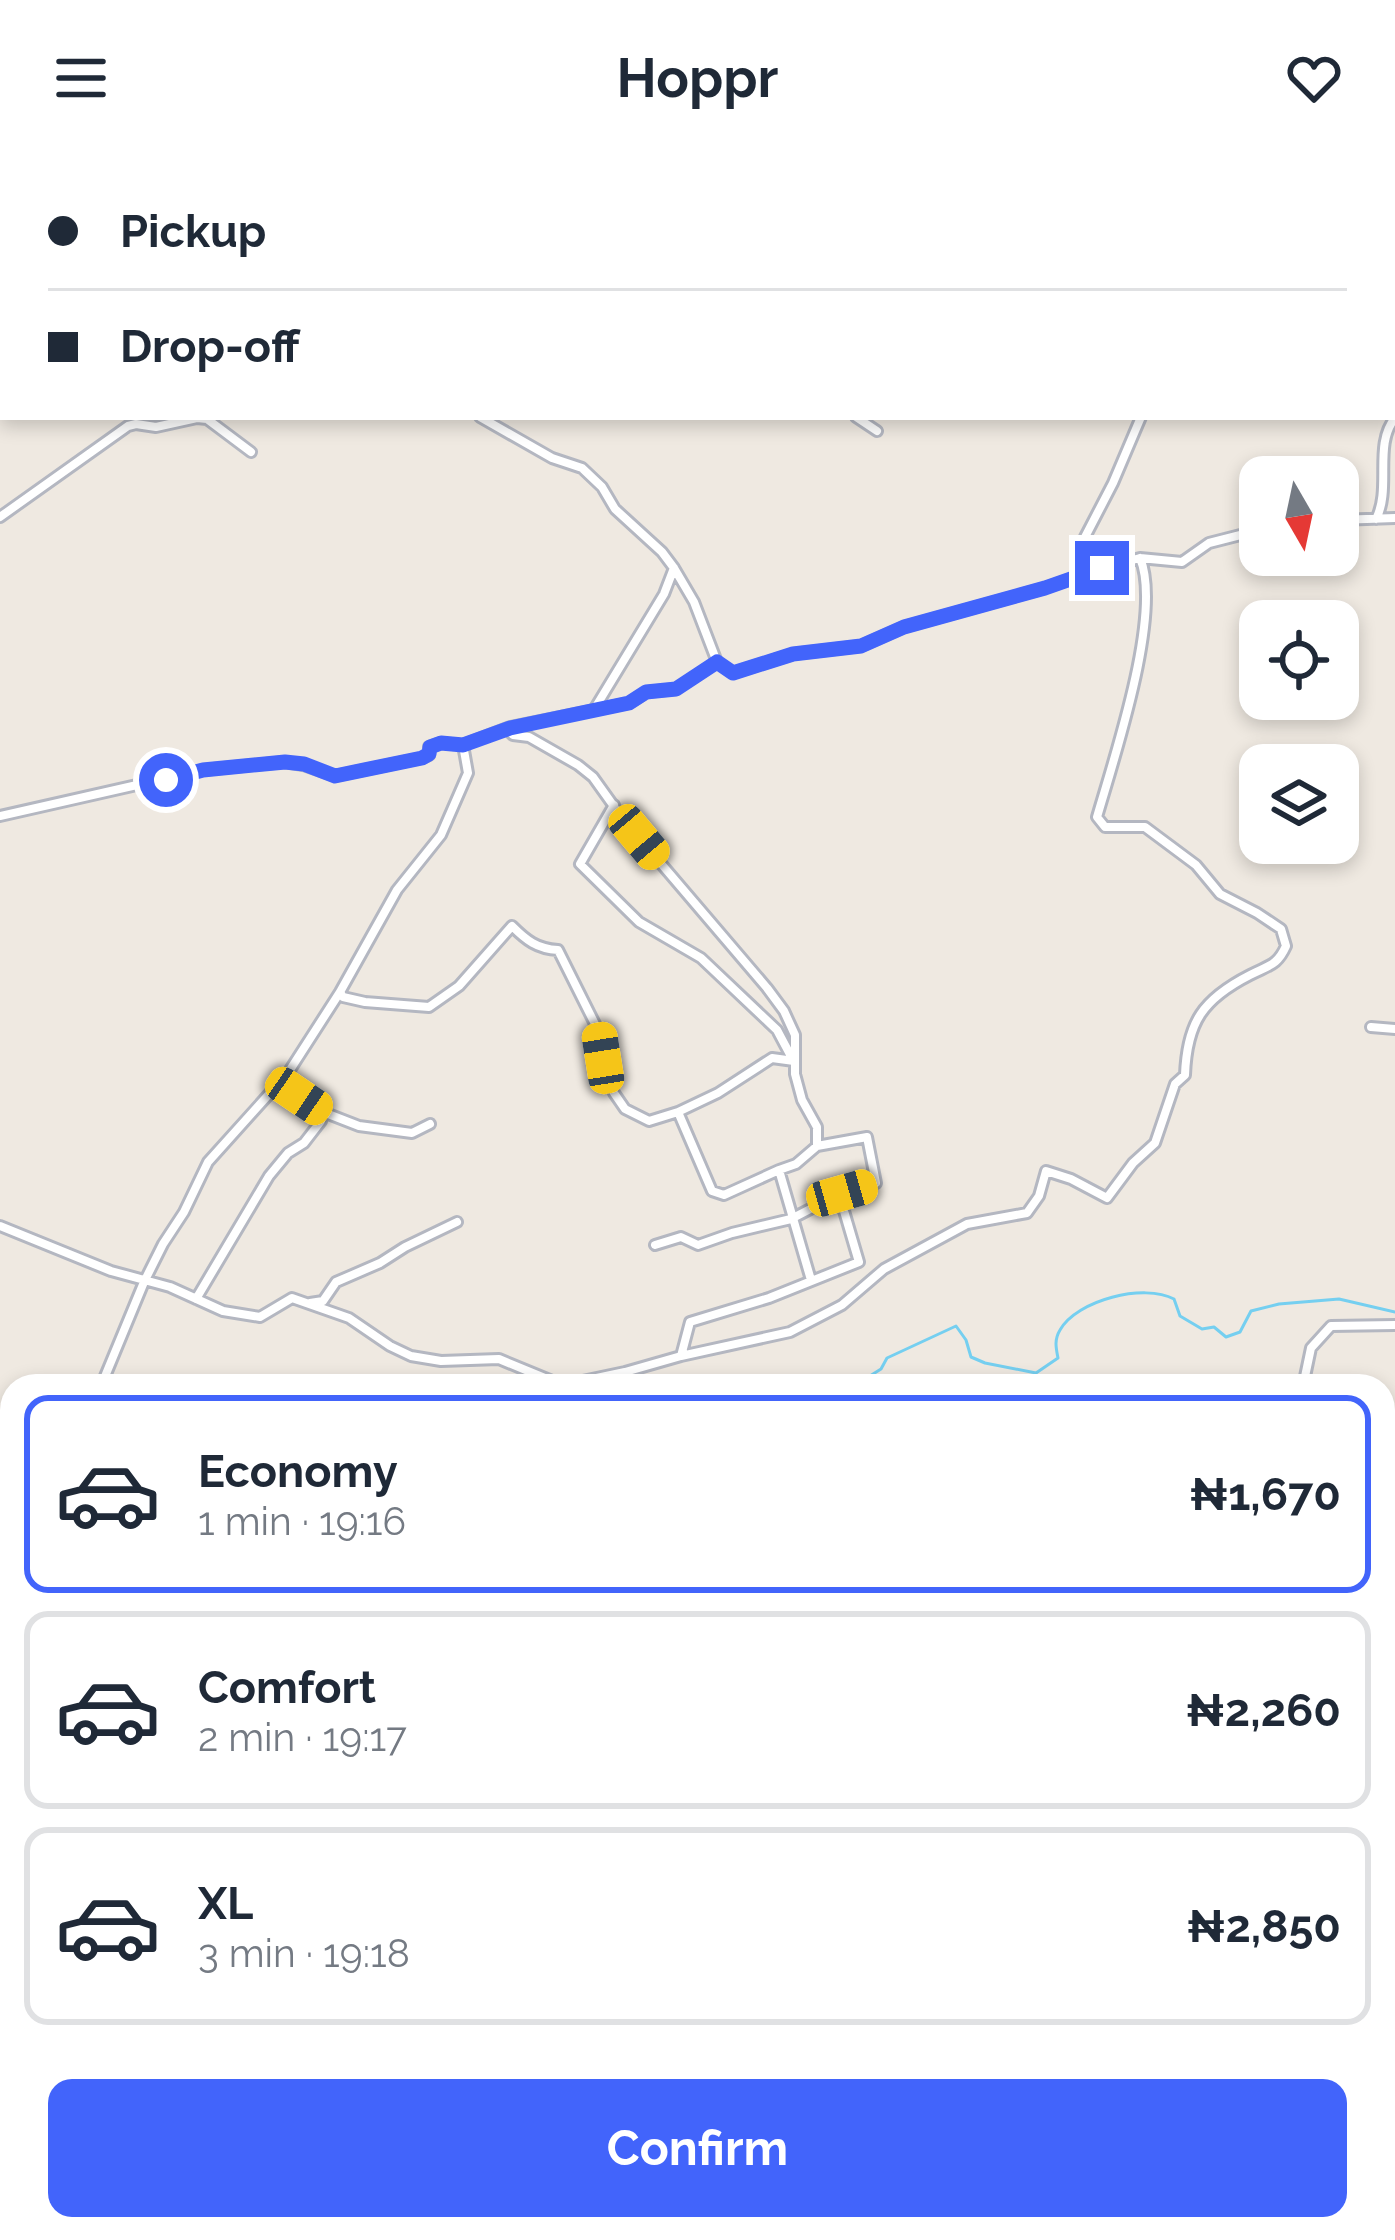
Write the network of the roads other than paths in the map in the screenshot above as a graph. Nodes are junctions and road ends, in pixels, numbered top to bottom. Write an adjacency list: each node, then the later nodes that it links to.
1 (188, 420): 9 (street)
2 (208, 420): 8 (street)
3 (485, 420): 15 (street)
4 (860, 420): 7 (street)
5 (1140, 420): 16 (street)
6 (1393, 420): 12 (street)
7 (877, 431)
8 (251, 452)
9 (0, 517)
10 (1395, 518): 12 (street)
11 (1359, 519): 12 (street)
12 (1376, 519)
13 (1239, 535): 14 (street)
14 (1140, 559): 16 (street); 43 (street)
15 (674, 568): 17 (street); 18 (street)
16 (1091, 572): 17 (street)
17 (717, 662): 18 (street)
18 (594, 710): 19 (street)
19 (508, 730): 20 (street); 21 (street)
20 (463, 745): 22 (street); 23 (street)
21 (614, 805): 26 (street); 26 (street)
22 (0, 816)
23 (340, 992): 27 (street); 29 (street)
24 (1371, 1027): 25 (street)
25 (1395, 1029)
26 (794, 1061): 29 (street); 31 (street)
27 (287, 1073): 28 (street); 39 (street)
28 (323, 1112): 30 (street); 40 (street)
29 (678, 1112): 32 (street)
30 (430, 1124)
31 (817, 1147): 32 (street); 33 (street)
32 (779, 1170): 34 (street)
33 (842, 1193): 34 (street); 38 (street)
34 (791, 1219): 37 (street); 38 (street)
35 (458, 1222): 41 (street)
36 (0, 1226): 39 (street)
37 (655, 1245)
38 (811, 1280): 43 (street)
39 (144, 1282): 40 (street); 44 (street)
40 (196, 1299): 41 (street)
41 (303, 1303): 45 (street)
42 (1395, 1325): 47 (street)
43 (681, 1356): 46 (street)
44 (106, 1374)
45 (535, 1374)
46 (616, 1374)
47 (1306, 1374)

